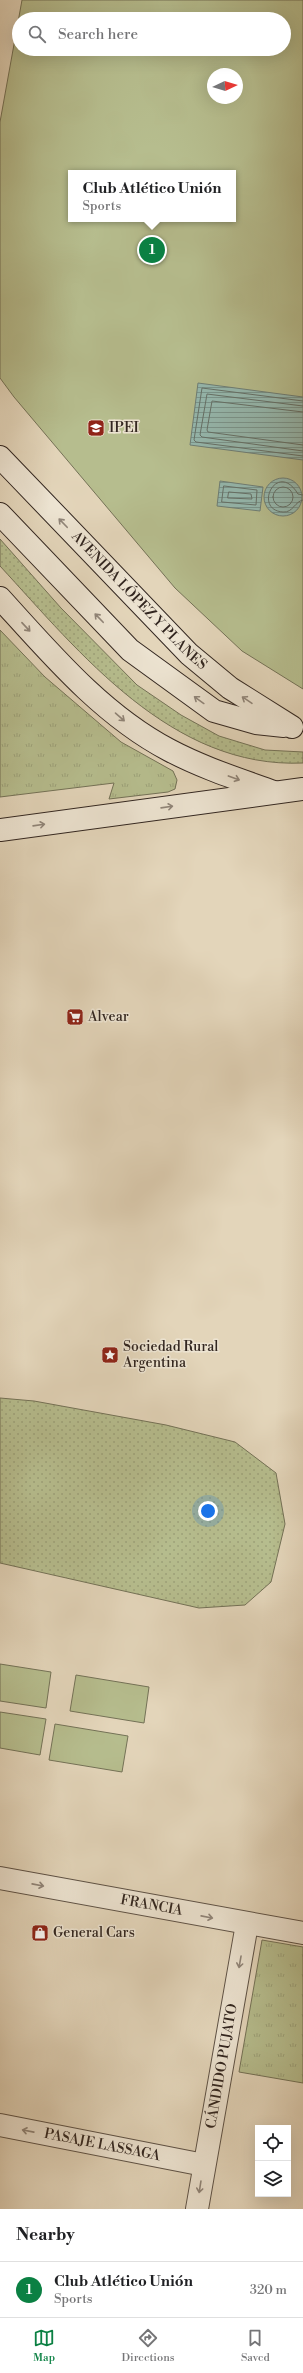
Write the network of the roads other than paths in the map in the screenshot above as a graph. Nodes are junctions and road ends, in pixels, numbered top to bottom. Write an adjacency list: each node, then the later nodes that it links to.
1 (0, 457): 4 (main road, AVENIDA LÓPEZ Y PLANES, one-way to 1)
2 (0, 514): 4 (main road, AVENIDA LÓPEZ Y PLANES, one-way to 2)
3 (0, 598): 6 (main road, one-way to 6)
4 (298, 727)
5 (303, 789): 6 (main road)
6 (274, 792): 7 (main road, one-way to 6)
7 (0, 830)
8 (0, 1878): 9 (main road, FRANCIA, one-way to 9)
9 (247, 1924): 10 (main road, FRANCIA); 12 (main road, CÁNDIDO PUJATO, one-way to 12)
10 (303, 1933)
11 (0, 2126): 12 (main road, PASAJE LASSAGA, one-way to 11)
12 (204, 2165): 13 (main road, CÁNDIDO PUJATO, one-way to 13)
13 (197, 2209)

